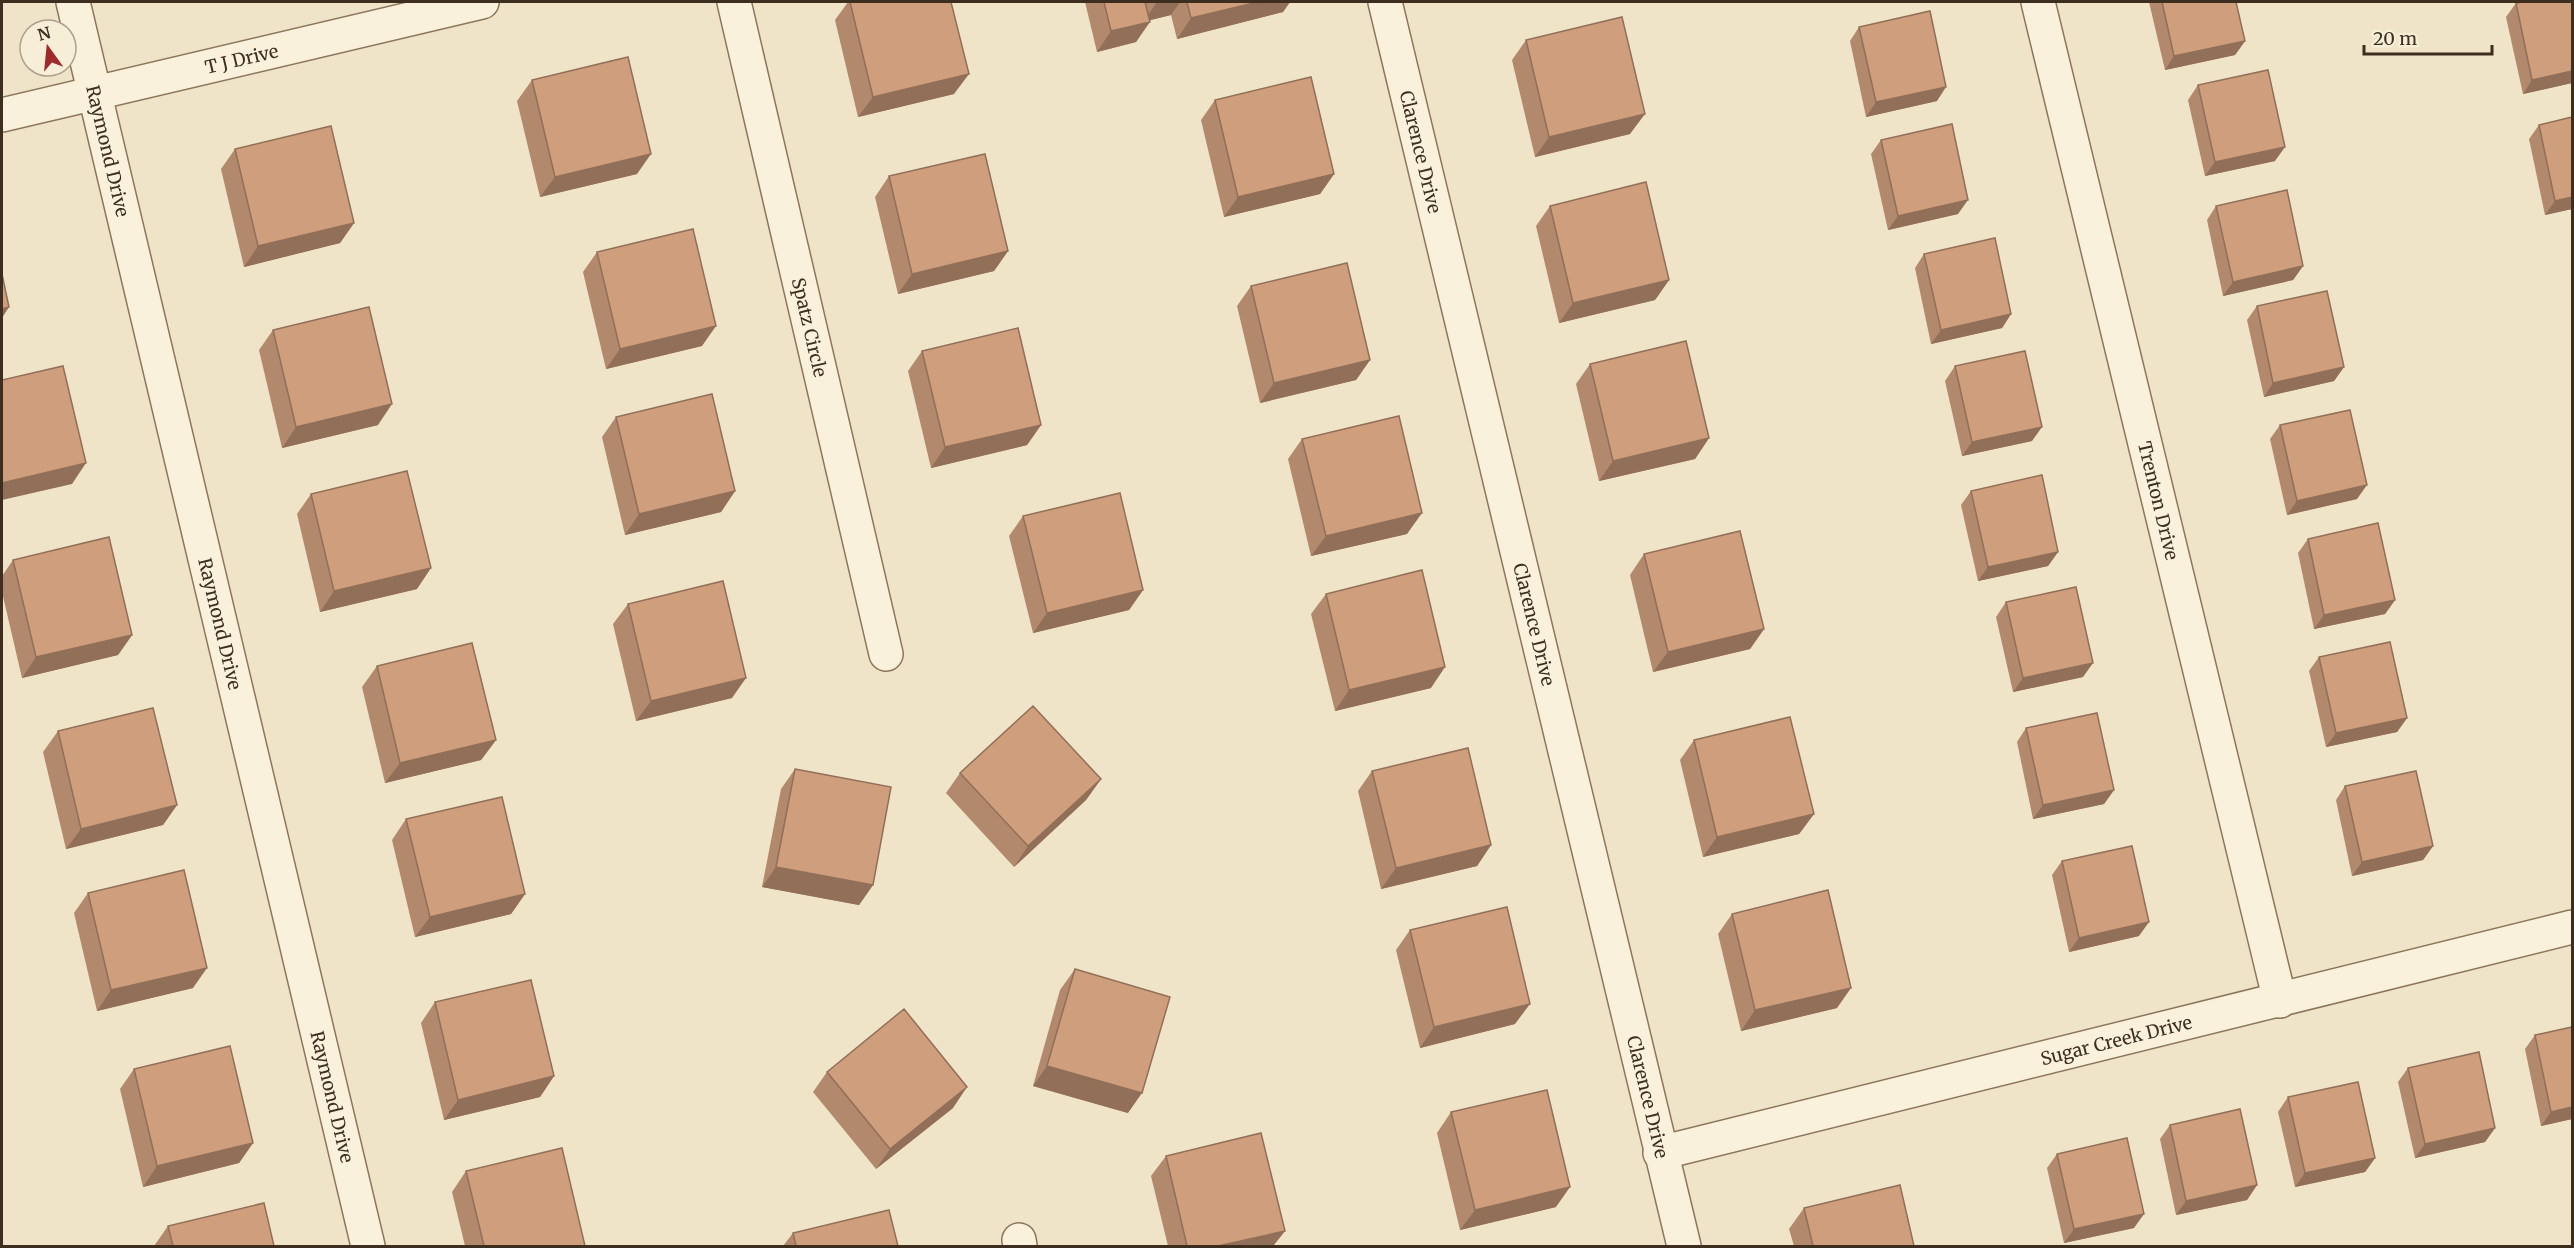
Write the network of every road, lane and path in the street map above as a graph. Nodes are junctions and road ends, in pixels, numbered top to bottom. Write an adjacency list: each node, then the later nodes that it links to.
1 (73, 2): 6 (street, Raymond Drive)
2 (482, 2): 6 (street, T J Drive)
3 (734, 2): 8 (street, Spatz Circle)
4 (1385, 2): 11 (street, Clarence Drive)
5 (2038, 2): 10 (street, Trenton Drive)
6 (95, 93): 7 (street, T J Drive); 12 (street, Raymond Drive)
7 (2, 116)
8 (886, 654)
9 (2572, 927): 10 (street, Sugar Creek Drive)
10 (2280, 1001): 11 (street, Sugar Creek Drive)
11 (1660, 1153): 13 (street, Clarence Drive)
12 (368, 1246)
13 (1684, 1246)

